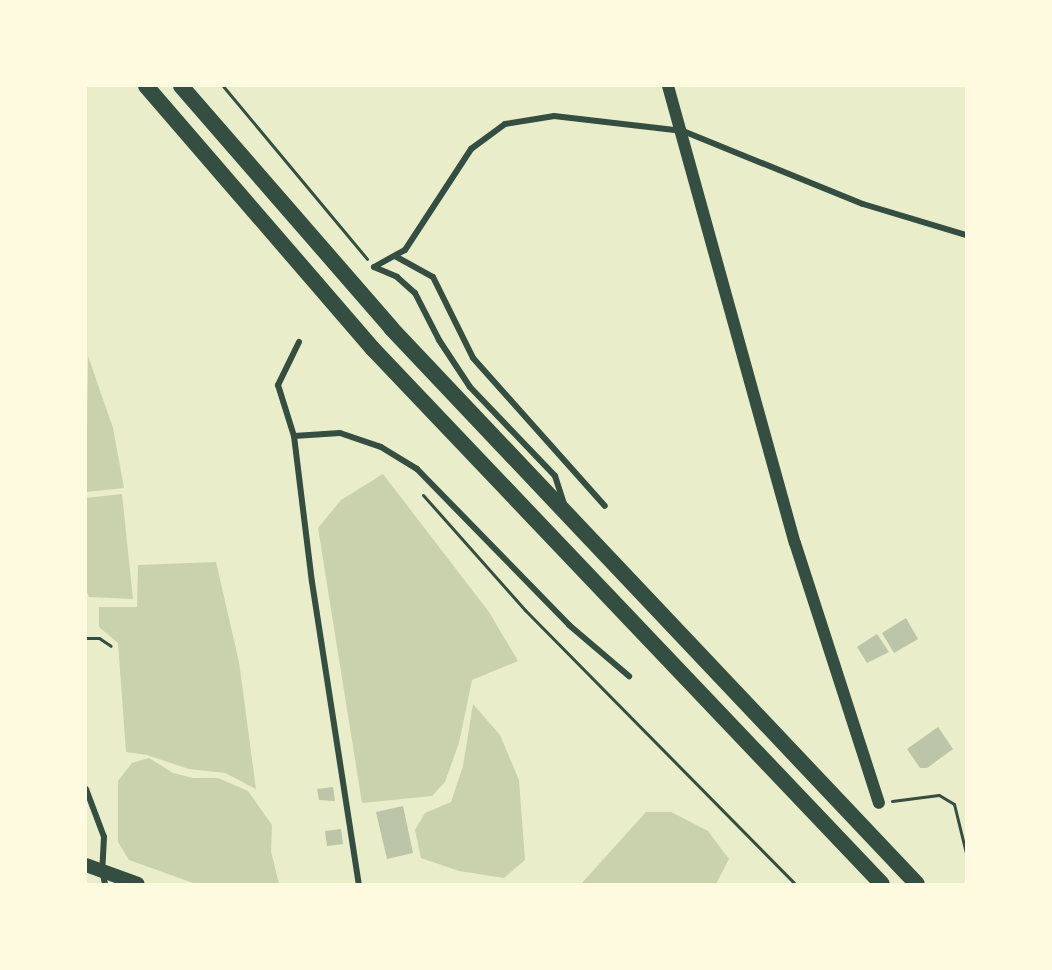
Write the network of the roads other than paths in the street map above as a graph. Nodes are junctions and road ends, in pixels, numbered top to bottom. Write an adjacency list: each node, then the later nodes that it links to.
1 (146, 86): 19 (highway)
2 (181, 86): 10 (highway)
3 (668, 86): 4 (main road)
4 (683, 131): 5 (street); 6 (street); 13 (main road)
5 (966, 235)
6 (395, 256): 9 (street); 10 (street)
7 (299, 342): 8 (street)
8 (294, 436): 11 (street); 18 (street)
9 (605, 506)
10 (568, 516): 20 (highway)
11 (629, 675)
12 (86, 789): 15 (street)
13 (879, 803)
14 (86, 865): 15 (main road)
15 (102, 870): 16 (street); 17 (main road)
16 (105, 885)
17 (138, 885)
18 (359, 885)
19 (882, 885)
20 (916, 885)

